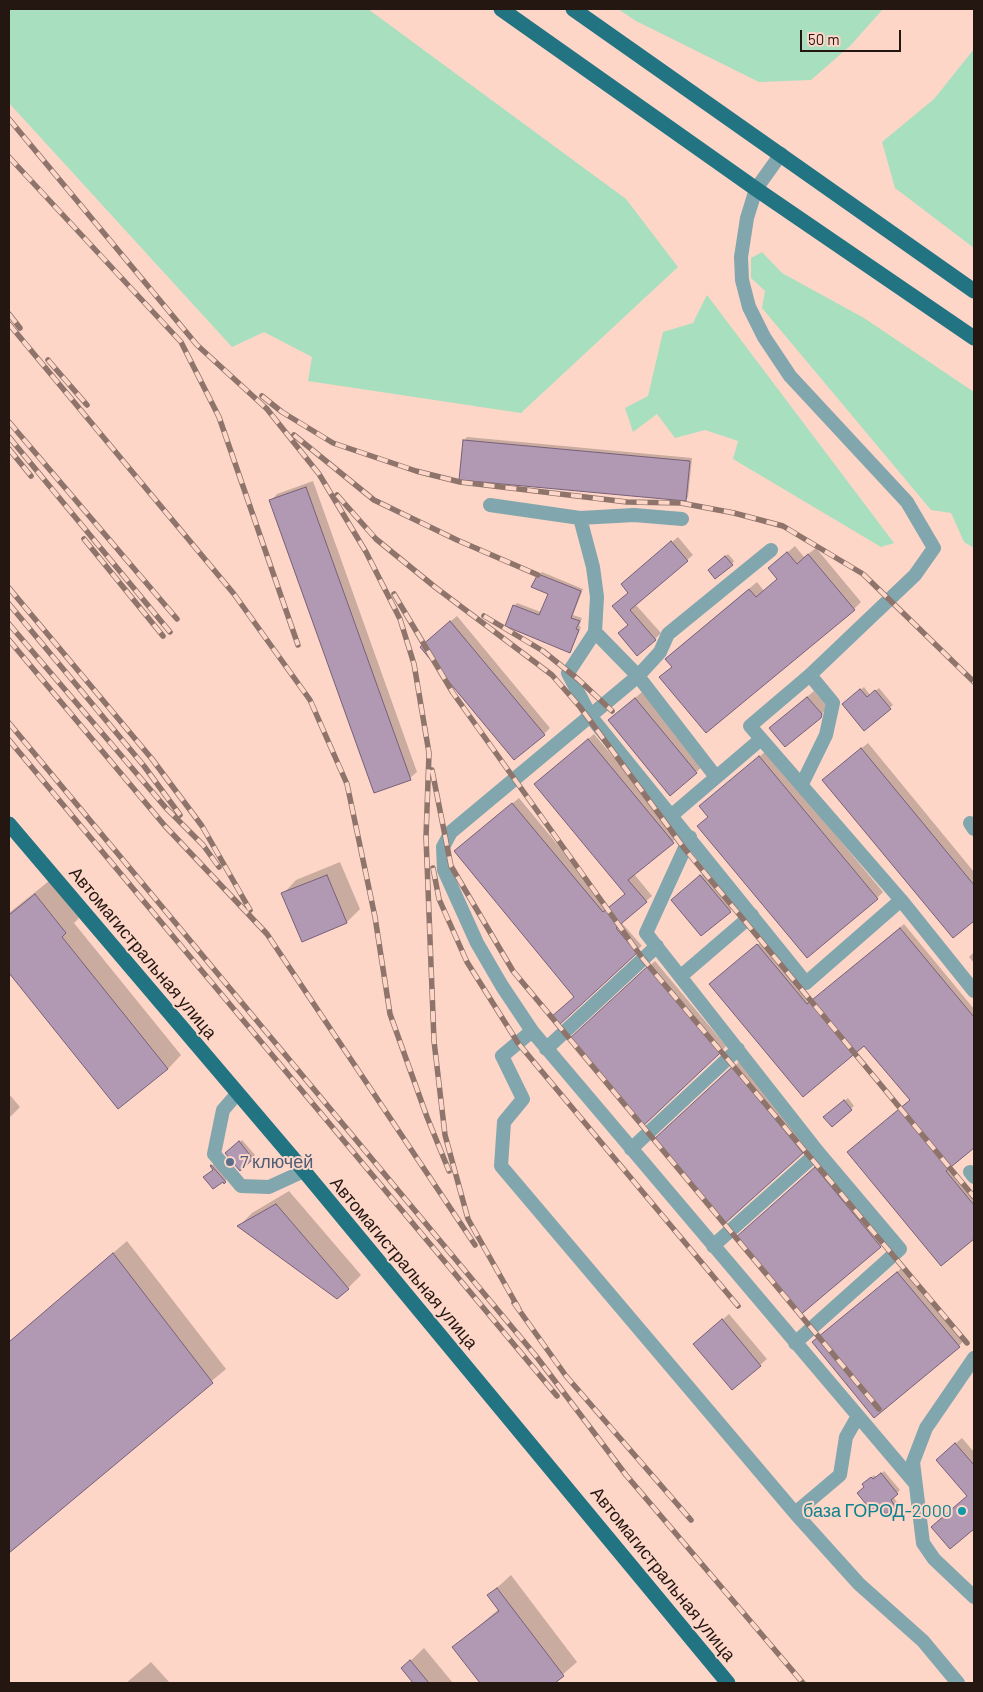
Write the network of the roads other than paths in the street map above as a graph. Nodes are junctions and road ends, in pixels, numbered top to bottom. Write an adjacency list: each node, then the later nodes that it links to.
1 (501, 9): 4 (main road)
2 (573, 9): 3 (main road)
3 (781, 154): 4 (street); 5 (main road)
4 (756, 189): 6 (main road); 12 (street)
5 (974, 291)
6 (974, 338)
7 (490, 505): 8 (street)
8 (580, 518): 9 (street); 11 (street)
9 (682, 519)
10 (771, 550): 13 (street)
11 (595, 632): 13 (street); 14 (street)
12 (810, 675): 15 (street); 17 (street)
13 (638, 676): 14 (street); 16 (street)
14 (591, 717): 18 (street); 26 (street)
15 (761, 739): 16 (street); 17 (street)
16 (716, 777): 18 (street)
17 (802, 784): 21 (street)
18 (672, 815): 20 (street)
19 (9, 824): 29 (main road, Автомагистральная улица)
20 (690, 837): 22 (street); 23 (street)
21 (901, 900): 22 (street); 25 (street)
22 (752, 915): 24 (street)
23 (656, 946): 24 (street); 27 (street)
24 (681, 976): 28 (street)
25 (974, 991)
26 (532, 1031): 27 (street); 38 (street)
27 (546, 1049): 30 (street)
28 (738, 1049): 30 (street); 31 (street)
29 (237, 1094): 32 (main road, Автомагистральная улица); 32 (street)
30 (631, 1149): 33 (street)
31 (818, 1152): 33 (street); 34 (street)
32 (304, 1171): 40 (main road, Автомагистральная улица)
33 (713, 1246): 34 (street)
34 (796, 1343): 36 (street)
35 (974, 1358): 37 (street)
36 (858, 1416): 37 (street); 38 (street)
37 (914, 1482): 39 (street)
38 (795, 1513): 41 (street)
39 (974, 1597)
40 (728, 1683)
41 (958, 1683)

